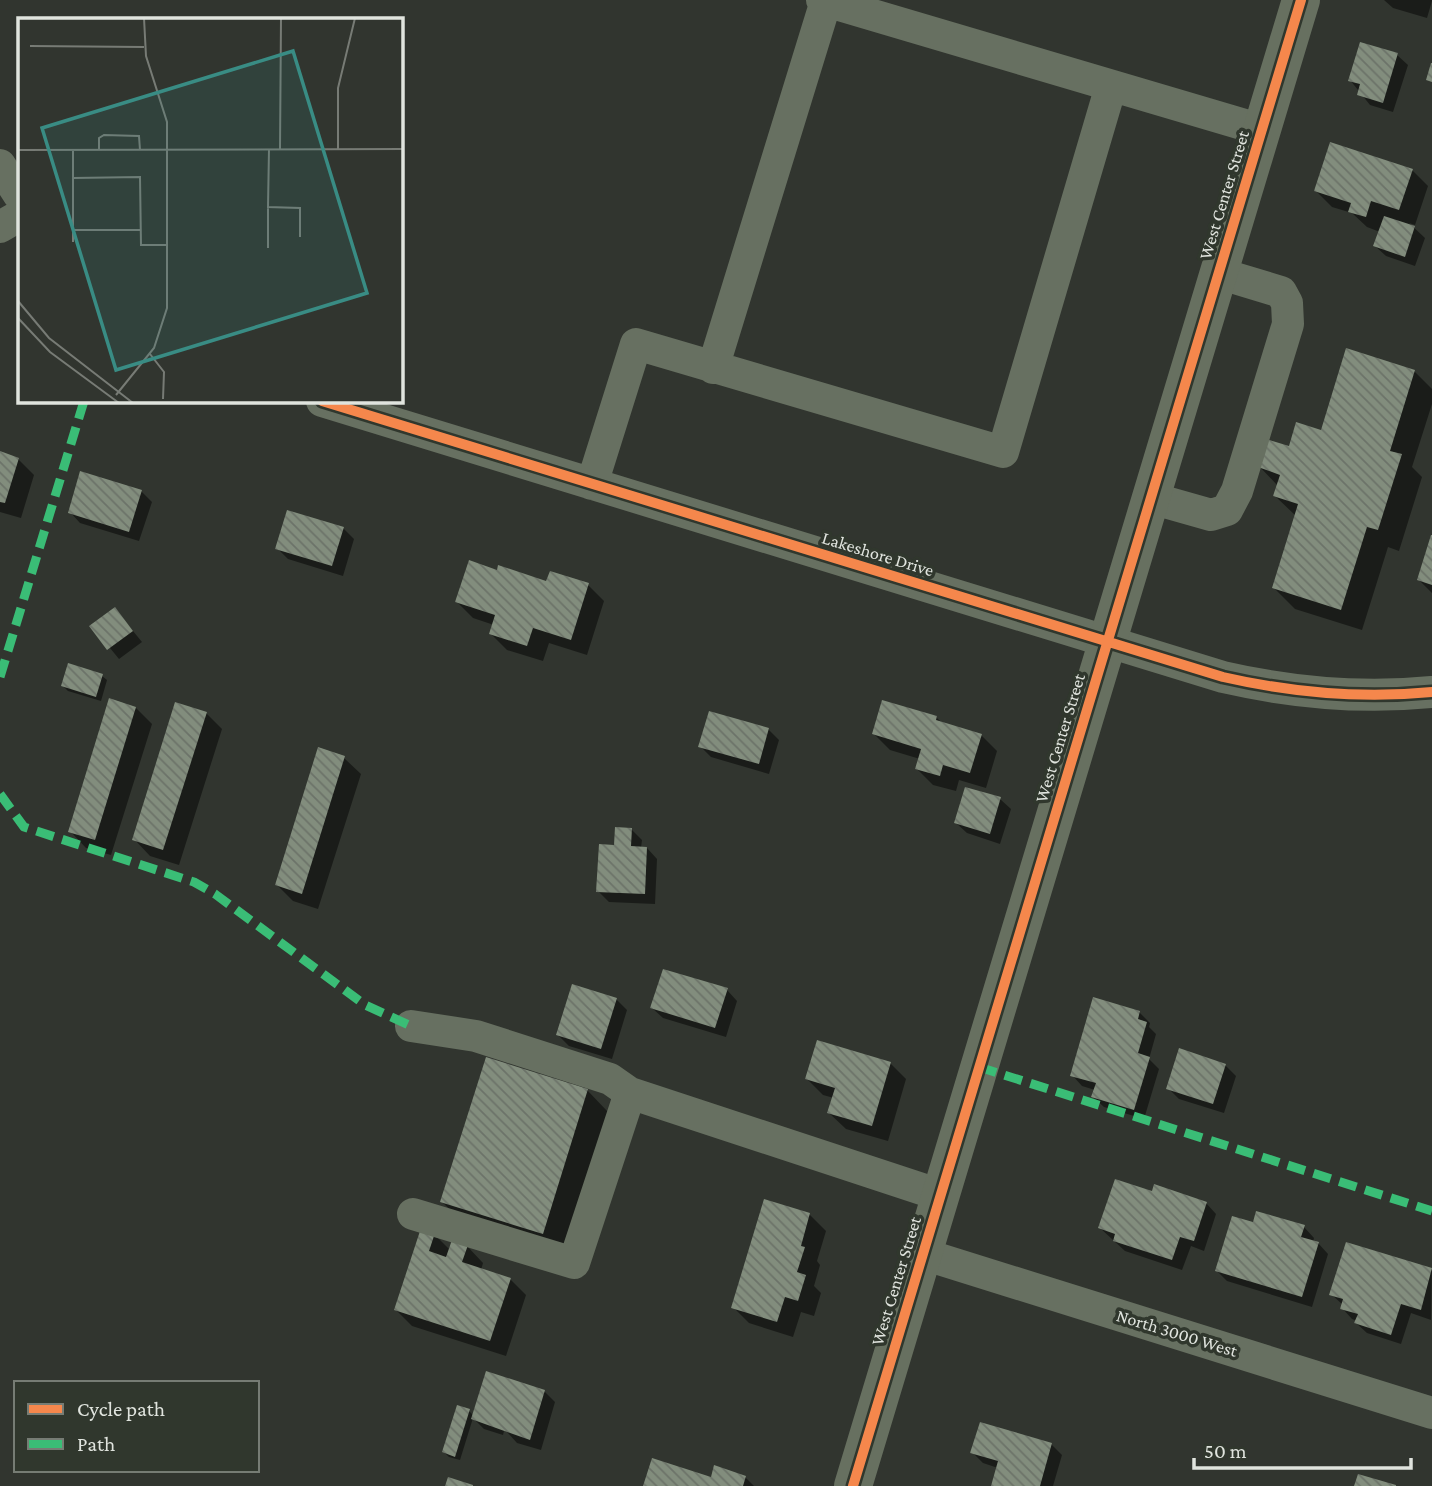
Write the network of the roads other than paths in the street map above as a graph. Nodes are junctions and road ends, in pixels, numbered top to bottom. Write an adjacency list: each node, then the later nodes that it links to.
1 (1301, 0): 4 (main road, West Center Street)
2 (824, 1): 3 (street); 10 (street)
3 (1111, 86): 4 (street); 10 (street)
4 (1262, 130): 9 (main road, West Center Street)
5 (0, 165): 6 (street)
6 (18, 193)
7 (18, 217): 8 (street)
8 (0, 227)
9 (1218, 274): 13 (main road, West Center Street); 13 (street)
10 (713, 368): 12 (street)
11 (324, 402): 12 (street, Lakeshore Drive)
12 (592, 484): 14 (street, Lakeshore Drive)
13 (1151, 498): 14 (main road, West Center Street)
14 (1108, 643): 15 (street, Lakeshore Drive); 18 (main road, West Center Street)
15 (1432, 692)
16 (411, 1026): 17 (street)
17 (630, 1093): 18 (street); 19 (street)
18 (940, 1195): 20 (main road, West Center Street)
19 (413, 1214)
20 (923, 1254): 21 (street, North 3000 West); 22 (main road, West Center Street)
21 (1432, 1413)
22 (853, 1486)

